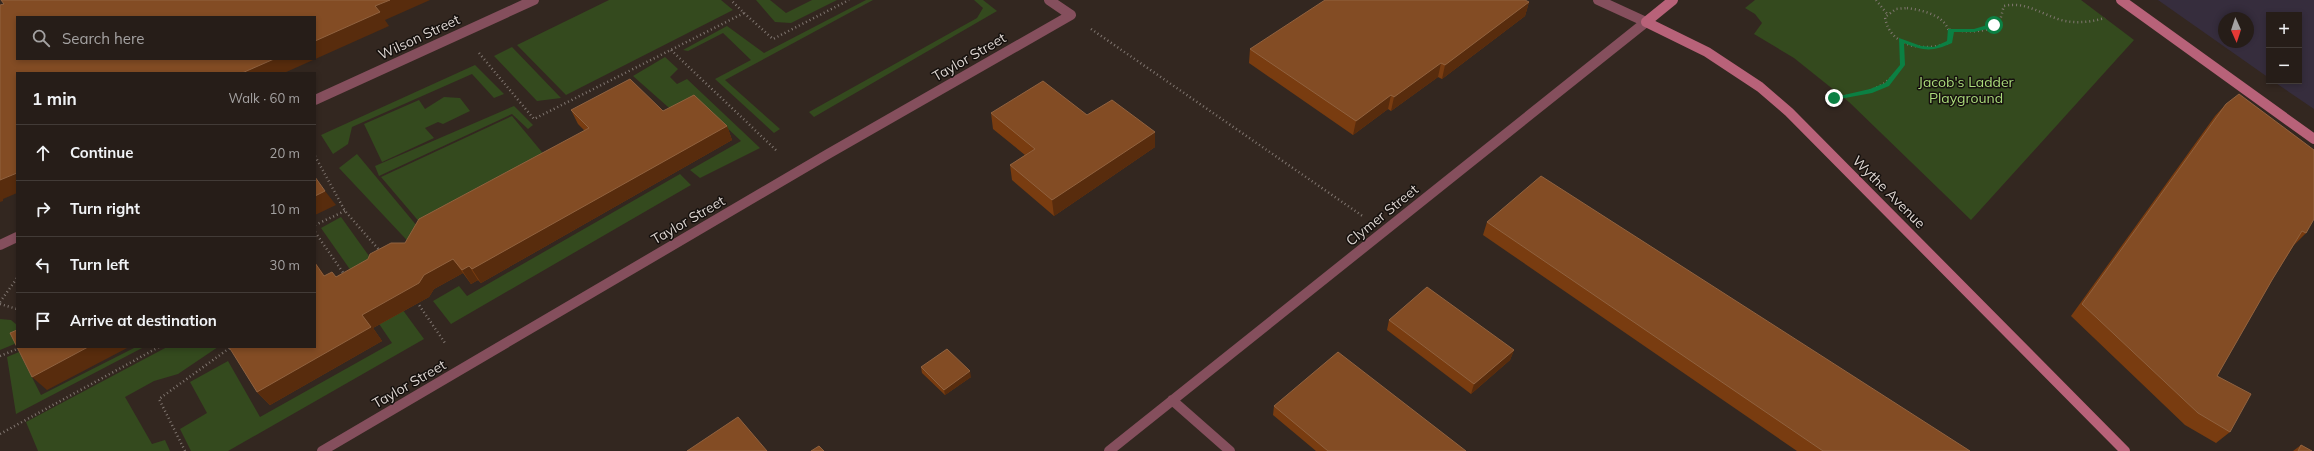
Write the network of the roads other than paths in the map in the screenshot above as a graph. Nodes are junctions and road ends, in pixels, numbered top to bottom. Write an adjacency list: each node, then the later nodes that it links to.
1 (534, 0): 7 (street, Wilson Street)
2 (1049, 0): 12 (street, Taylor Street)
3 (1598, 0): 6 (street, Wythe Avenue)
4 (1673, 0): 6 (main road, Clymer Street)
5 (2121, 0): 8 (main road)
6 (1646, 22): 11 (street, Clymer Street); 15 (main road, Wythe Avenue)
7 (316, 100)
8 (2314, 139)
9 (16, 237): 10 (street)
10 (0, 245)
11 (1172, 400): 13 (street, Clymer Street); 14 (street)
12 (322, 451)
13 (1109, 451)
14 (1230, 451)
15 (2125, 451)

